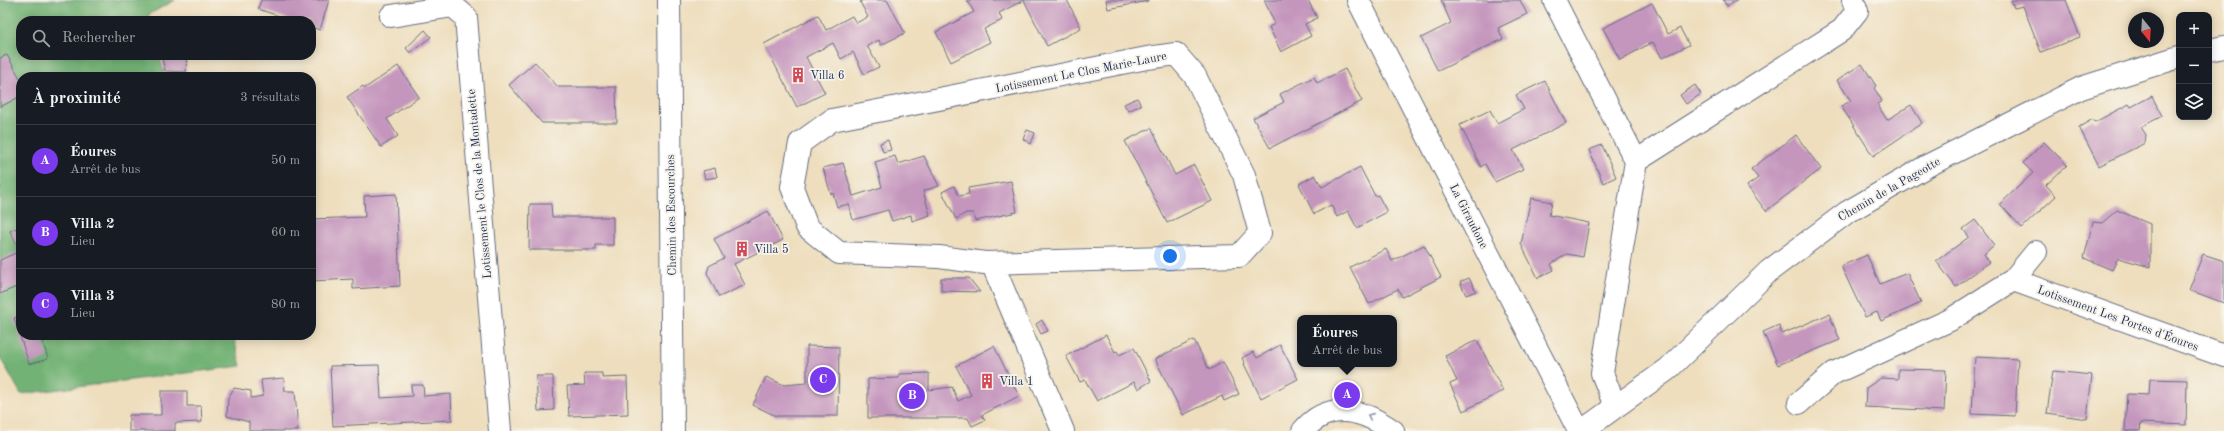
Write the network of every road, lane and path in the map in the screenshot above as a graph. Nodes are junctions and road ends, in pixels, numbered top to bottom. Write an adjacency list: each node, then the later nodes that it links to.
1 (669, 0): 17 (street, Chemin des Escourches)
2 (1358, 0): 21 (street, La Giraudone)
3 (1554, 0): 9 (street)
4 (1853, 0): 9 (street)
5 (391, 16): 16 (street, Lotissement le Clos de la Montadette)
6 (2224, 46): 7 (street)
7 (2212, 49)
8 (2176, 58): 15 (street, Chemin de la Pageotte)
9 (1636, 161): 15 (street)
10 (2036, 252): 12 (street)
11 (992, 263): 11 (street, Lotissement Le Clos Marie-Laure); 18 (street)
12 (2013, 280): 13 (street, Lotissement Les Portes d'Éoures); 14 (street)
13 (2224, 356)
14 (1799, 403)
15 (1615, 406): 22 (street, Chemin de la Pageotte)
16 (500, 431)
17 (673, 431)
18 (1063, 431)
19 (1303, 431): 20 (street, one-way to 19)
20 (1393, 431)
21 (1579, 431)
22 (1582, 431)

